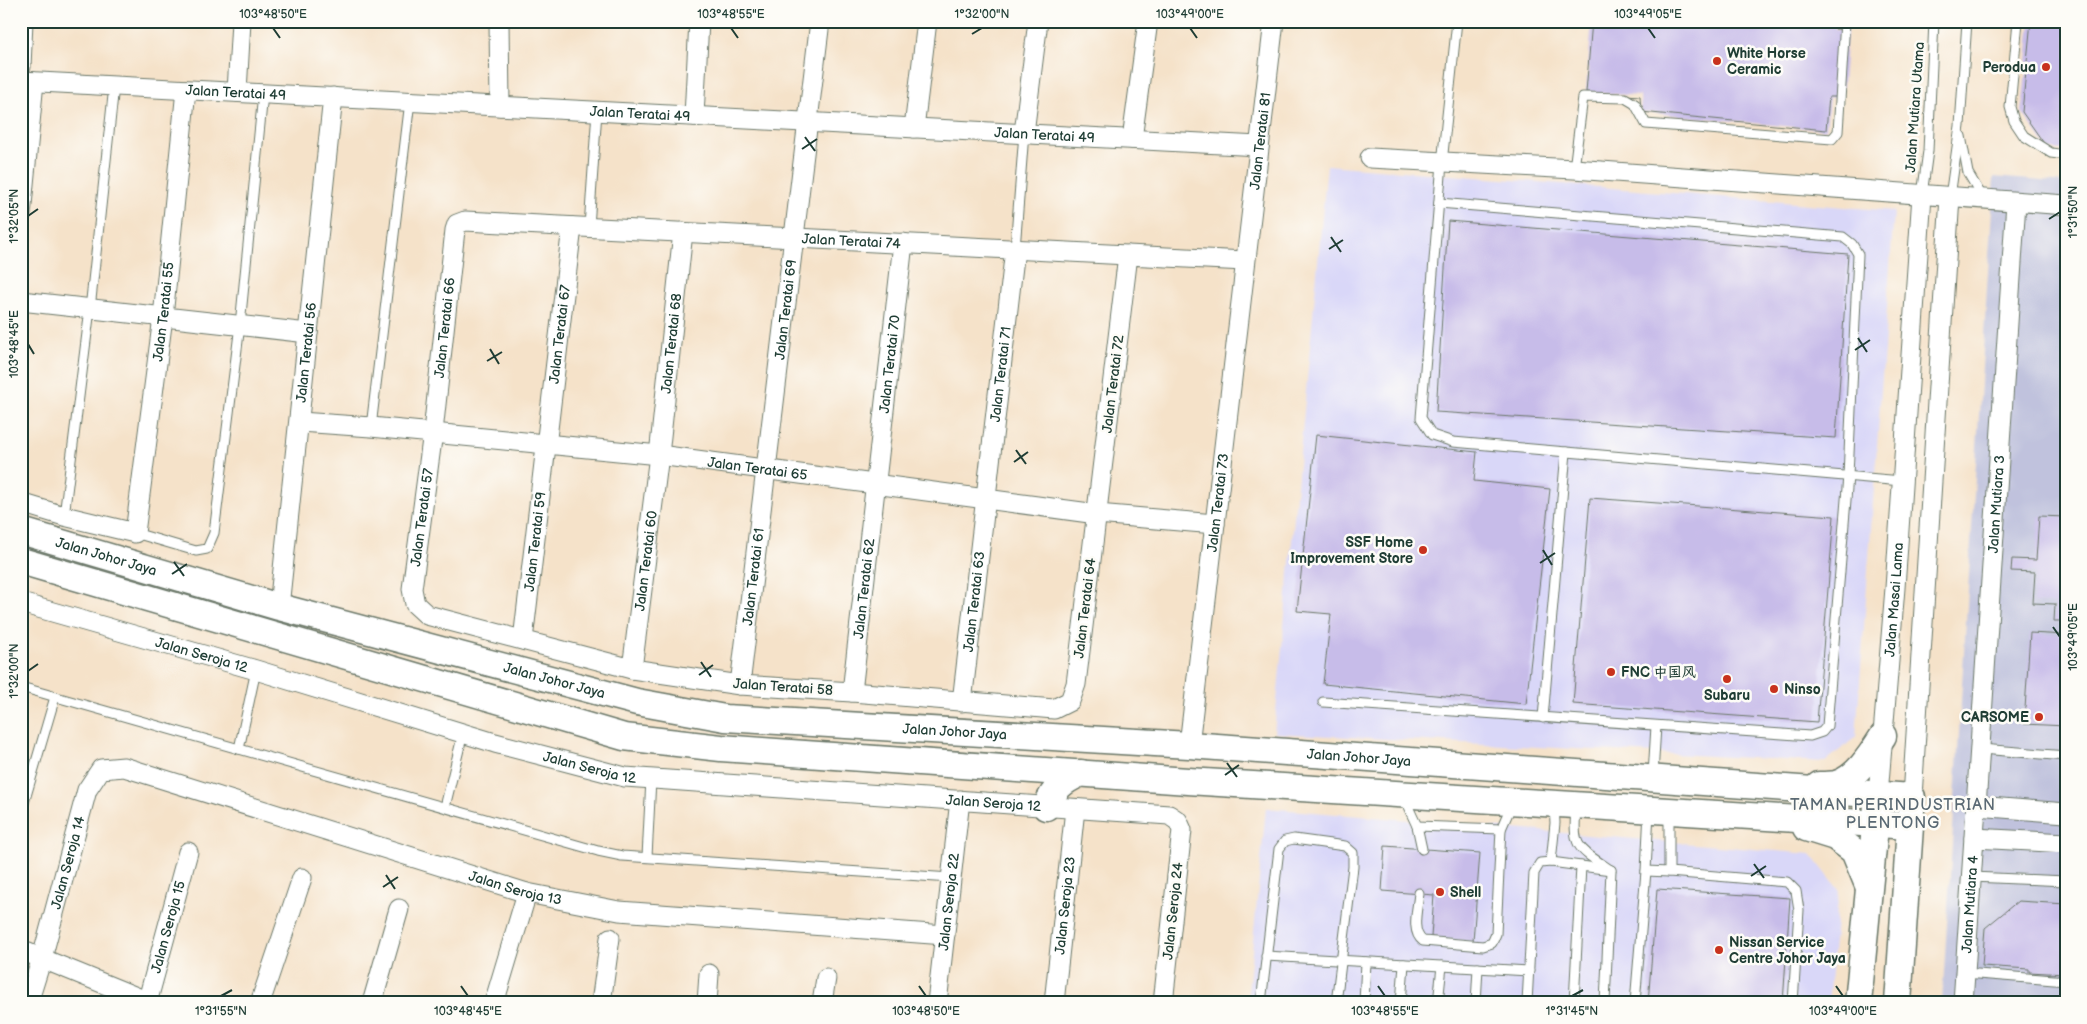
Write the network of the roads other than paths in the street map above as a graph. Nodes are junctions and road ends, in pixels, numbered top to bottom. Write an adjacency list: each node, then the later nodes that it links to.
1 (23, 21): 15 (street)
2 (241, 21): 19 (street)
3 (499, 21): 23 (street)
4 (700, 21): 25 (street)
5 (820, 21): 26 (street, Jalan Teratai 69)
6 (927, 21): 28 (street)
7 (1038, 21): 29 (street)
8 (1148, 21): 30 (street)
9 (1274, 21): 31 (street, Jalan Teratai 81)
10 (1457, 21): 34 (lane)
11 (1845, 21): 35 (lane)
12 (1934, 21): 36 (lane, Jalan Mutiara Utama)
13 (1967, 21): 27 (lane)
14 (2018, 21): 32 (lane)
15 (21, 67)
16 (28, 82): 17 (street, Jalan Teratai 49); 42 (street)
17 (114, 86): 18 (street, Jalan Teratai 49); 52 (lane)
18 (186, 90): 19 (street, Jalan Teratai 49); 53 (street, Jalan Teratai 55)
19 (237, 92): 20 (street, Jalan Teratai 49)
20 (263, 94): 21 (street, Jalan Teratai 49); 54 (lane)
21 (333, 98): 22 (street, Jalan Teratai 49); 55 (street, Jalan Teratai 56)
22 (410, 101): 23 (street, Jalan Teratai 49); 57 (lane)
23 (500, 106): 24 (street, Jalan Teratai 49)
24 (597, 111): 25 (street, Jalan Teratai 49); 44 (lane)
25 (694, 116): 26 (street, Jalan Teratai 49)
26 (807, 122): 28 (street, Jalan Teratai 49); 46 (street, Jalan Teratai 69)
27 (1960, 126): 37 (lane); 38 (lane)
28 (914, 128): 29 (street, Jalan Teratai 49)
29 (1024, 133): 30 (street, Jalan Teratai 49); 48 (lane)
30 (1132, 139): 31 (street, Jalan Teratai 49)
31 (1259, 146): 50 (street, Jalan Teratai 81)
32 (2066, 155)
33 (1370, 158): 34 (street)
34 (1442, 163): 35 (street); 40 (lane)
35 (1574, 169): 36 (street)
36 (1922, 195): 37 (street); 64 (street, Jalan Masai Lama)
37 (1950, 197): 38 (street); 75 (street)
38 (1984, 200): 39 (street)
39 (2016, 202): 41 (street); 95 (street, Jalan Mutiara 3)
40 (1439, 203): 60 (lane); 63 (lane)
41 (2066, 205)
42 (21, 214)
43 (457, 224): 44 (street, Jalan Teratai 74); 58 (street, Jalan Teratai 66)
44 (581, 227): 45 (street, Jalan Teratai 74); 59 (street, Jalan Teratai 67)
45 (683, 232): 46 (street, Jalan Teratai 74); 61 (street, Jalan Teratai 68)
46 (793, 238): 47 (street, Jalan Teratai 74); 62 (street, Jalan Teratai 69)
47 (903, 244): 48 (street, Jalan Teratai 74); 65 (street, Jalan Teratai 70)
48 (1015, 249): 49 (street, Jalan Teratai 74); 66 (street, Jalan Teratai 71)
49 (1128, 255): 50 (street, Jalan Teratai 74); 68 (street, Jalan Teratai 72)
50 (1246, 261): 70 (street, Jalan Teratai 73)
51 (21, 301): 52 (street)
52 (90, 309): 53 (street); 69 (lane)
53 (163, 317): 54 (street); 72 (street, Jalan Teratai 55)
54 (240, 325): 55 (street); 72 (lane)
55 (308, 333): 56 (street, Jalan Teratai 56)
56 (300, 422): 57 (street, Jalan Teratai 65); 78 (street, Jalan Teratai 56)
57 (371, 427): 58 (street, Jalan Teratai 65)
58 (433, 432): 59 (street, Jalan Teratai 65); 77 (street, Jalan Teratai 57)
59 (546, 444): 61 (street, Jalan Teratai 65); 79 (street, Jalan Teratai 59)
60 (1566, 452): 63 (lane); 89 (lane)
61 (659, 455): 62 (street, Jalan Teratai 65); 80 (street, Jalan Teratai 60)
62 (766, 469): 65 (street, Jalan Teratai 65); 82 (street, Jalan Teratai 61)
63 (1848, 476): 64 (lane); 90 (lane)
64 (1902, 481): 74 (street, Jalan Masai Lama)
65 (875, 485): 66 (street, Jalan Teratai 65); 84 (street, Jalan Teratai 62)
66 (986, 500): 68 (street, Jalan Teratai 65); 86 (street, Jalan Teratai 63)
67 (21, 503): 69 (street)
68 (1097, 514): 70 (street, Jalan Teratai 65); 87 (street, Jalan Teratai 64)
69 (64, 516): 72 (street)
70 (1215, 524): 93 (street, Jalan Teratai 73)
71 (21, 531): 78 (main road, Jalan Johor Jaya)
72 (135, 533)
73 (21, 561): 98 (main road, Jalan Johor Jaya)
74 (1895, 588): 75 (street); 92 (street, Jalan Masai Lama)
75 (1925, 589): 104 (street)
76 (21, 603): 81 (street, Jalan Seroja 12)
77 (415, 604): 79 (street, Jalan Teratai 58)
78 (278, 607): 93 (main road, Jalan Johor Jaya)
79 (522, 640): 80 (street, Jalan Teratai 58)
80 (632, 668): 82 (street, Jalan Teratai 58)
81 (256, 670): 91 (street, Jalan Seroja 12); 94 (lane)
82 (740, 686): 84 (street, Jalan Teratai 58)
83 (21, 687): 85 (lane)
84 (852, 692): 86 (street, Jalan Teratai 58)
85 (55, 697): 94 (lane); 113 (lane)
86 (962, 702): 87 (street, Jalan Teratai 58)
87 (1070, 702)
88 (1323, 702): 89 (lane)
89 (1542, 718): 90 (lane)
90 (1656, 726): 100 (lane)
91 (462, 733): 99 (street, Jalan Seroja 12); 109 (lane)
92 (1883, 736): 101 (main road); 103 (street, Jalan Masai Lama)
93 (1189, 745): 100 (main road, Jalan Johor Jaya)
94 (239, 749): 109 (lane)
95 (1981, 749): 96 (lane); 108 (street, Jalan Mutiara 3)
96 (2066, 756)
97 (101, 769): 136 (street, Jalan Seroja 13); 143 (street, Jalan Seroja 14)
98 (1081, 773): 102 (main road, Jalan Johor Jaya); 110 (main road)
99 (651, 779): 105 (street, Jalan Seroja 12); 125 (lane)
100 (1652, 779): 101 (main road, Jalan Johor Jaya)
101 (1781, 788): 103 (main road, Jalan Johor Jaya)
102 (1403, 794): 106 (main road, Jalan Johor Jaya); 118 (lane)
103 (1878, 795): 104 (main road, Jalan Johor Jaya); 117 (main road, Jalan Masai Lama)
104 (1912, 797): 119 (main road)
105 (960, 800): 110 (street, Jalan Seroja 12); 133 (street, Jalan Seroja 22)
106 (1513, 801): 107 (main road, Jalan Johor Jaya); 120 (lane)
107 (1565, 804): 112 (main road, Jalan Johor Jaya); 126 (lane); 128 (lane)
108 (1977, 806): 114 (street); 121 (street, Jalan Mutiara 4)
109 (445, 807): 125 (lane)
110 (1046, 807): 111 (street, Jalan Seroja 12)
111 (1075, 809): 116 (street, Jalan Seroja 12); 163 (street, Jalan Seroja 23)
112 (1659, 810): 115 (main road, Jalan Johor Jaya); 129 (lane); 130 (lane)
113 (21, 813)
114 (2066, 813)
115 (1776, 818): 117 (main road, Jalan Johor Jaya); 135 (main road)
116 (1178, 821): 164 (street, Jalan Seroja 24)
117 (1875, 824): 119 (main road, Jalan Johor Jaya); 135 (main road, Jalan Masai Lama)
118 (1417, 826): 120 (lane); 123 (lane)
119 (1910, 826): 177 (main road)
120 (1501, 829): 137 (lane)
121 (1974, 838): 122 (street); 131 (street, Jalan Mutiara 4)
122 (2066, 843)
123 (1422, 849)
124 (188, 852): 154 (street, Jalan Seroja 15)
125 (647, 857): 133 (lane)
126 (1551, 862): 127 (lane); 149 (lane)
127 (1581, 866): 128 (lane); 172 (lane)
128 (1611, 870): 173 (lane)
129 (1646, 871): 130 (lane); 174 (lane)
130 (1670, 872): 175 (lane)
131 (1972, 877): 134 (lane); 150 (street, Jalan Mutiara 4)
132 (302, 878): 156 (street)
133 (951, 878): 139 (street, Jalan Seroja 22)
134 (2066, 881)
135 (1869, 887): 176 (main road, Jalan Masai Lama)
136 (528, 893): 139 (street, Jalan Seroja 13); 158 (street)
137 (1419, 893)
138 (399, 909): 157 (street)
139 (945, 935): 162 (street, Jalan Seroja 22)
140 (610, 938): 159 (street)
141 (21, 950): 143 (street)
142 (1266, 956): 144 (lane); 144 (lane); 165 (lane)
143 (42, 958): 154 (street); 155 (street, Jalan Seroja 14)
144 (1341, 960): 145 (lane); 166 (lane)
145 (1366, 962): 146 (lane); 167 (lane)
146 (1404, 964): 147 (lane); 168 (lane)
147 (1442, 966): 148 (lane); 169 (lane)
148 (1478, 968): 149 (lane); 170 (lane)
149 (1530, 972): 171 (lane)
150 (1965, 973): 153 (lane); 178 (street, Jalan Mutiara 4)
151 (709, 974): 160 (street)
152 (826, 978): 161 (street)
153 (2066, 981)
154 (149, 1002)
155 (28, 1003)
156 (260, 1003)
157 (372, 1003)
158 (494, 1003)
159 (601, 1003)
160 (707, 1003)
161 (822, 1003)
162 (938, 1003)
163 (1054, 1003)
164 (1163, 1003)
165 (1261, 1003)
166 (1336, 1003)
167 (1364, 1003)
168 (1401, 1003)
169 (1438, 1003)
170 (1476, 1003)
171 (1527, 1003)
172 (1574, 1003)
173 (1605, 1003)
174 (1635, 1003)
175 (1793, 1003)
176 (1858, 1003)
177 (1898, 1003)
178 (1963, 1003)

